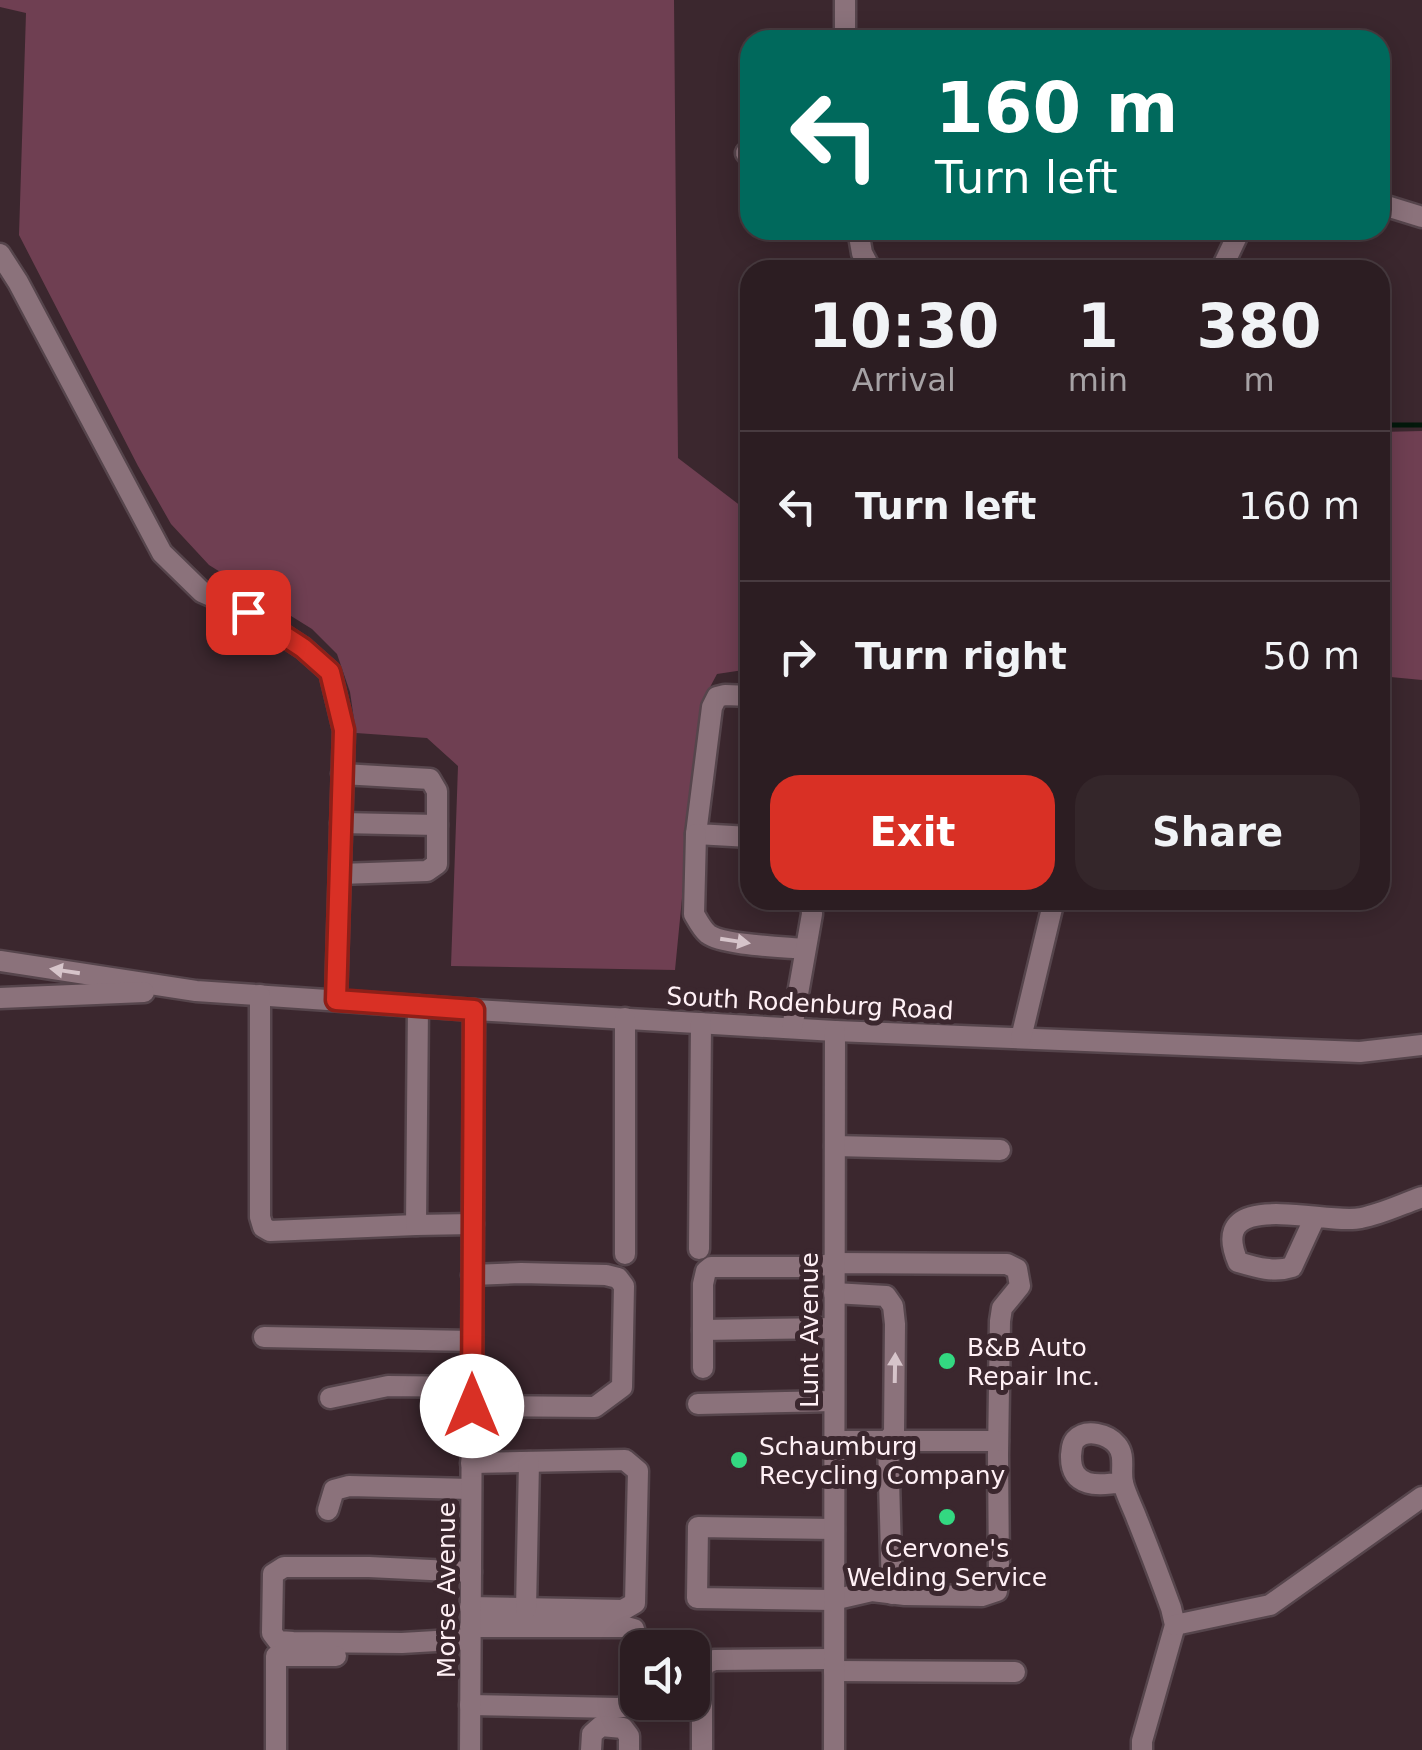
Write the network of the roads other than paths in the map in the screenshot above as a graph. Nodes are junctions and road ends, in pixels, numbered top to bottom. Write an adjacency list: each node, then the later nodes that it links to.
1 (845, 0): 2 (street)
2 (844, 30)
3 (1390, 207): 4 (street)
4 (1422, 216)
5 (0, 254): 7 (street)
6 (740, 696): 10 (street)
7 (342, 774): 8 (street); 9 (street)
8 (341, 824): 9 (street); 12 (street)
9 (437, 825): 12 (street)
10 (696, 834): 11 (street); 15 (street, one-way to 15)
11 (740, 836)
12 (340, 874): 20 (street)
13 (812, 910): 15 (street)
14 (1052, 910): 27 (street)
15 (804, 949): 25 (street)
16 (0, 961): 17 (street, South Rodenburg Road, one-way to 16)
17 (196, 990): 18 (street, South Rodenburg Road); 19 (street, South Rodenburg Road)
18 (260, 995): 20 (street, South Rodenburg Road); 34 (street)
19 (0, 998)
20 (336, 1000): 21 (street, South Rodenburg Road)
21 (418, 1006): 22 (street, South Rodenburg Road); 34 (street)
22 (474, 1010): 23 (street, South Rodenburg Road); 33 (street, Morse Avenue)
23 (625, 1018): 24 (street, South Rodenburg Road); 36 (street)
24 (701, 1023): 25 (street, South Rodenburg Road); 35 (street)
25 (792, 1028): 26 (street, South Rodenburg Road)
26 (835, 1031): 27 (street, South Rodenburg Road); 29 (street, Lunt Avenue)
27 (1020, 1038): 28 (street, South Rodenburg Road)
28 (1422, 1044)
29 (834, 1146): 30 (street); 37 (street, Lunt Avenue)
30 (1000, 1150)
31 (1422, 1197): 32 (street)
32 (1315, 1217): 32 (street)
33 (472, 1224): 34 (street); 38 (street, Morse Avenue)
34 (416, 1225)
35 (699, 1248)
36 (625, 1254)
37 (834, 1263): 39 (street, Lunt Avenue); 41 (street); 51 (street)
38 (472, 1275): 43 (street, Morse Avenue); 45 (street)
39 (834, 1293): 40 (street, Lunt Avenue); 49 (street, one-way to 39)
40 (834, 1328): 41 (street); 47 (street, Lunt Avenue)
41 (703, 1330): 44 (street)
42 (264, 1338): 43 (street)
43 (472, 1341): 45 (street, Morse Avenue)
44 (703, 1368)
45 (472, 1397): 46 (street); 53 (street, Morse Avenue)
46 (330, 1398)
47 (834, 1401): 48 (street); 50 (street, Lunt Avenue)
48 (698, 1404)
49 (888, 1440): 50 (street); 51 (street); 60 (street)
50 (834, 1441): 58 (street, Lunt Avenue)
51 (998, 1441): 60 (street)
52 (529, 1462): 53 (street); 62 (street); 62 (street)
53 (471, 1464): 55 (street, Morse Avenue)
54 (1123, 1482): 63 (street)
55 (471, 1489): 57 (street); 59 (street, Morse Avenue)
56 (1422, 1497): 63 (street)
57 (328, 1510)
58 (834, 1528): 61 (street, Lunt Avenue); 61 (street)
59 (470, 1572): 65 (street, Morse Avenue); 65 (street)
60 (892, 1594): 61 (street)
61 (833, 1600): 66 (street, Lunt Avenue)
62 (526, 1609): 65 (street)
63 (1176, 1625): 76 (street)
64 (634, 1630): 65 (street)
65 (470, 1631): 68 (street, Morse Avenue); 70 (street)
66 (834, 1665): 67 (street); 74 (street); 75 (street, Lunt Avenue)
67 (1014, 1672)
68 (470, 1705): 69 (street); 71 (street, Morse Avenue)
69 (620, 1708)
70 (276, 1750)
71 (470, 1750)
72 (592, 1750): 73 (street)
73 (629, 1750)
74 (702, 1750)
75 (834, 1750)
76 (1142, 1750)

